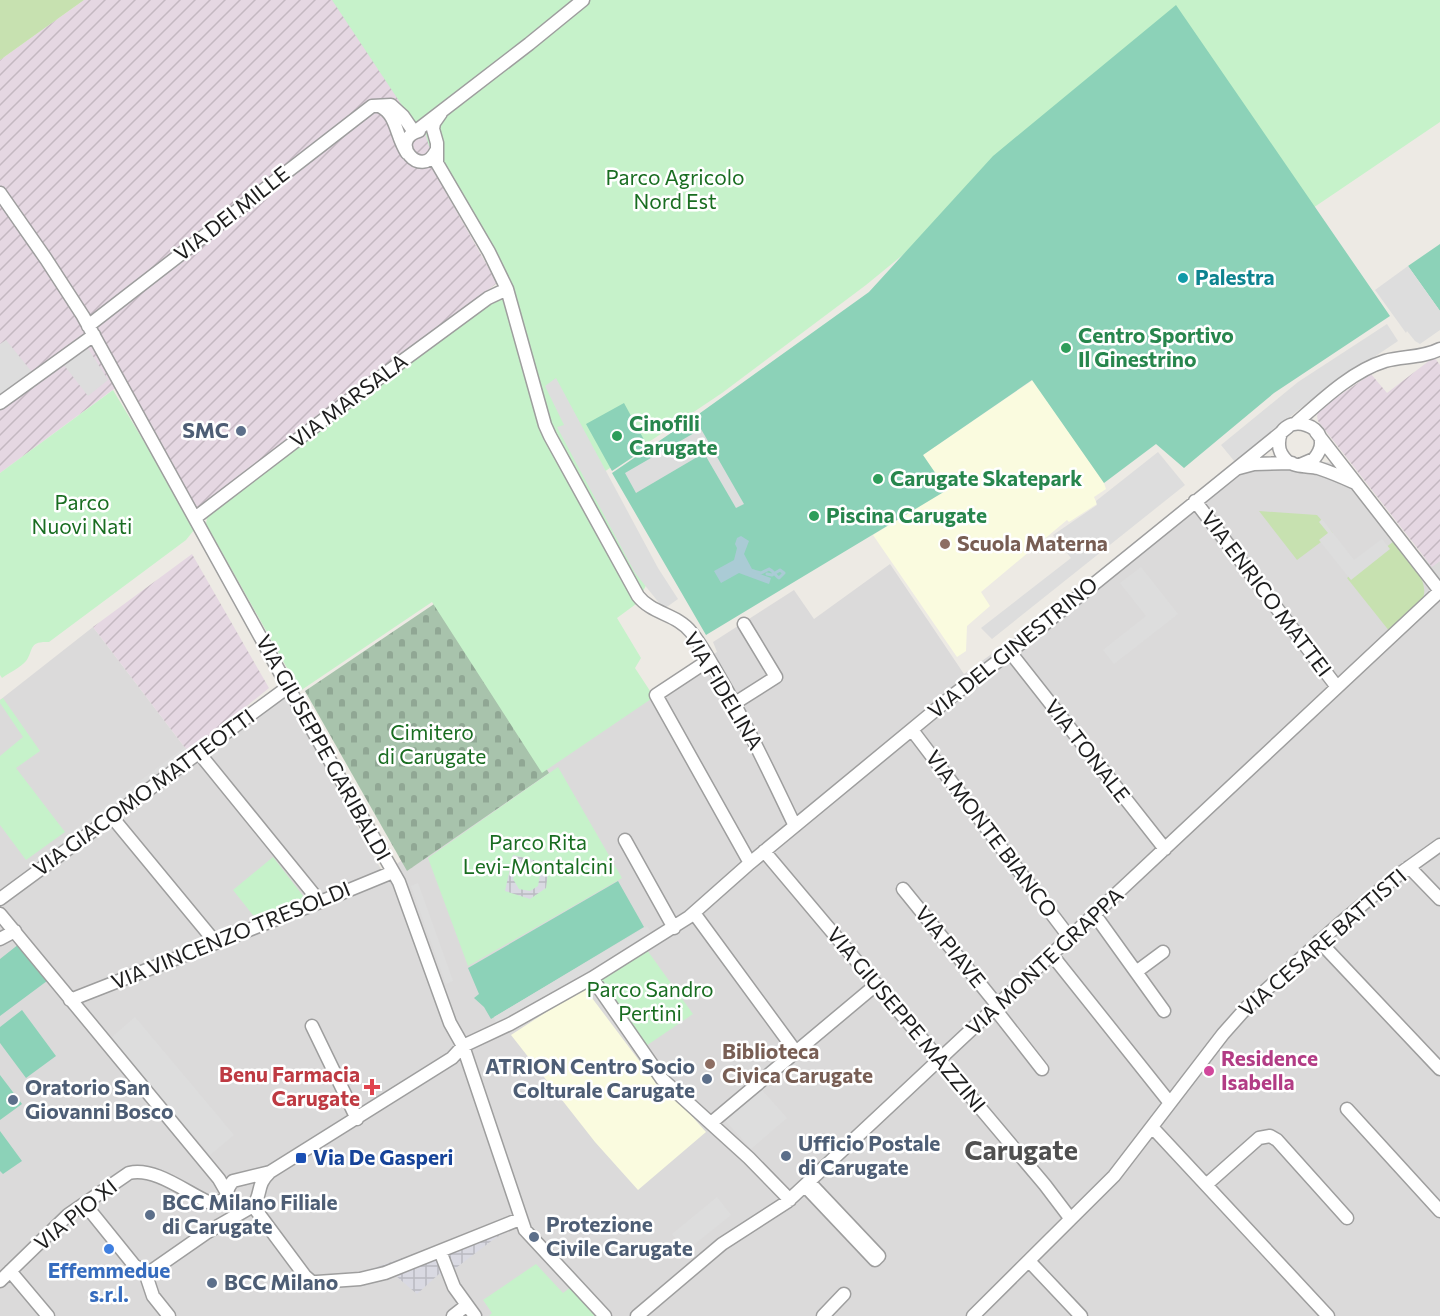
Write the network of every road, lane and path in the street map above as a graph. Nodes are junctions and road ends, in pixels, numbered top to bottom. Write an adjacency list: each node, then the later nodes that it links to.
1 (583, 0): 3 (street)
2 (378, 105): 4 (street); 6 (street); 10 (street, VIA DEI MILLE)
3 (441, 113): 4 (street); 5 (street)
4 (415, 132): 5 (street); 6 (street)
5 (436, 145): 6 (street); 7 (street, VIA FIDELINA)
6 (415, 159): 7 (street, VIA FIDELINA)
7 (448, 183): 9 (street, VIA FIDELINA)
8 (0, 193): 10 (street, VIA GIUSEPPE GARIBALDI)
9 (507, 289): 19 (street, VIA MARSALA); 23 (street, VIA FIDELINA)
10 (91, 330): 12 (street, VIA DEI MILLE); 19 (street, VIA GIUSEPPE GARIBALDI)
11 (1440, 349): 13 (street, VIA DEL GINESTRINO)
12 (0, 403)
13 (1299, 422): 14 (street); 15 (street); 16 (street, VIA DEL GINESTRINO)
14 (1316, 432): 15 (street); 17 (street)
15 (1296, 464): 16 (street, VIA DEL GINESTRINO); 17 (street, VIA DEL GINESTRINO)
16 (1233, 471): 18 (street, VIA DEL GINESTRINO)
17 (1354, 482): 20 (street)
18 (1195, 501): 22 (street, VIA DEL GINESTRINO); 25 (street, VIA ENRICO MATTEI)
19 (195, 518): 24 (street, VIA GIUSEPPE GARIBALDI)
20 (1440, 591): 25 (street, VIA MONTE GRAPPA)
21 (744, 624): 26 (street)
22 (1010, 652): 27 (street, VIA DEL GINESTRINO); 33 (street, VIA TONALE)
23 (709, 660): 26 (street, VIA FIDELINA); 35 (street)
24 (288, 687): 28 (street, VIA GIACOMO MATTEOTTI); 37 (street, VIA GIUSEPPE GARIBALDI)
25 (1336, 687): 33 (street, VIA MONTE GRAPPA)
26 (735, 703): 30 (street, VIA FIDELINA)
27 (912, 729): 30 (street, VIA DEL GINESTRINO); 47 (street, VIA MONTE BIANCO)
28 (199, 753): 29 (street, VIA GIACOMO MATTEOTTI); 41 (street)
29 (112, 817): 39 (street, VIA GIACOMO MATTEOTTI); 50 (street)
30 (795, 826): 34 (street)
31 (624, 840): 45 (street)
32 (1440, 845): 36 (street, VIA CESARE BATTISTI)
33 (1165, 849): 44 (street, VIA MONTE GRAPPA)
34 (764, 851): 35 (street); 55 (street, VIA GIUSEPPE MAZZINI)
35 (750, 863): 42 (street)
36 (1409, 867): 40 (street); 49 (street, VIA CESARE BATTISTI)
37 (393, 872): 41 (street, VIA VINCENZO TRESOLDI); 60 (street, VIA GIUSEPPE GARIBALDI)
38 (903, 889): 57 (street, VIA PIAVE)
39 (0, 899)
40 (1440, 899)
41 (320, 902): 50 (street, VIA VINCENZO TRESOLDI)
42 (694, 913): 45 (street); 61 (street)
43 (0, 914): 46 (street)
44 (1095, 915): 47 (street, VIA MONTE GRAPPA); 53 (street)
45 (674, 928): 54 (street)
46 (15, 931): 48 (street); 56 (street)
47 (1070, 938): 52 (street, VIA MONTE GRAPPA)
48 (0, 939)
49 (1318, 941): 64 (street); 65 (street, VIA CESARE BATTISTI)
50 (216, 943): 56 (street, VIA VINCENZO TRESOLDI)
51 (1162, 952): 53 (street)
52 (1052, 956): 57 (street, VIA MONTE GRAPPA); 65 (street)
53 (1136, 972): 58 (street)
54 (592, 978): 60 (street); 68 (street)
55 (877, 984): 61 (street); 62 (street, VIA GIUSEPPE MAZZINI)
56 (70, 1000): 70 (street)
57 (996, 1008): 62 (street, VIA MONTE GRAPPA); 63 (street, VIA PIAVE)
58 (1164, 1011)
59 (312, 1026): 67 (street)
60 (464, 1046): 67 (street); 83 (street, VIA GIUSEPPE GARIBALDI)
61 (796, 1052): 68 (street)
62 (939, 1061): 73 (street, VIA MONTE GRAPPA); 81 (street, VIA GIUSEPPE MAZZINI)
63 (1042, 1069)
64 (1440, 1069)
65 (1170, 1103): 69 (street, VIA CESARE BATTISTI)
66 (1347, 1109): 80 (street)
67 (357, 1119): 71 (street)
68 (711, 1123): 77 (street)
69 (1152, 1127): 74 (street); 81 (street, VIA CESARE BATTISTI)
70 (207, 1165): 72 (street); 76 (street)
71 (270, 1172): 72 (street); 75 (street)
72 (242, 1178): 75 (street); 76 (street)
73 (807, 1184): 73 (street); 77 (street, VIA MONTE GRAPPA)
74 (1206, 1185): 82 (street); 101 (street)
75 (258, 1190): 79 (street)
76 (228, 1199): 78 (street, VIA PIO XI); 79 (street); 84 (street)
77 (790, 1200): 97 (street, VIA MONTE GRAPPA)
78 (81, 1208): 87 (street, VIA PIO XI); 88 (street)
79 (249, 1208): 84 (street); 85 (street)
80 (1440, 1211)
81 (1070, 1218): 86 (street, VIA CESARE BATTISTI)
82 (1347, 1218)
83 (520, 1219): 85 (street); 96 (street, VIA GIUSEPPE GARIBALDI)
84 (206, 1233): 88 (street)
85 (440, 1251): 91 (street)
86 (1029, 1261): 99 (street, VIA CESARE BATTISTI); 100 (street)
87 (10, 1271): 89 (street, VIA PIO XI); 92 (street)
88 (145, 1272): 93 (street)
89 (0, 1281)
90 (844, 1294): 98 (street)
91 (467, 1305): 94 (street); 95 (street)
92 (48, 1316)
93 (169, 1316)
94 (453, 1316)
95 (476, 1316)
96 (605, 1316)
97 (637, 1316)
98 (823, 1316)
99 (973, 1316)
100 (1081, 1316)
101 (1328, 1316)

